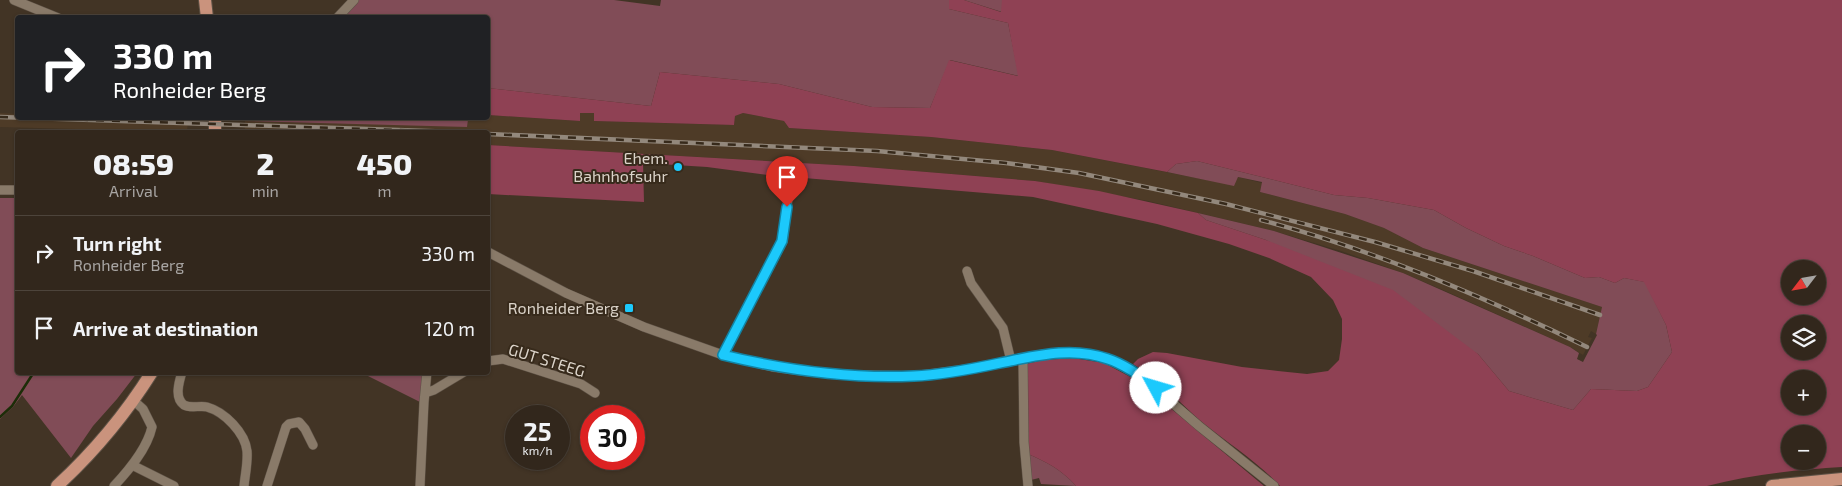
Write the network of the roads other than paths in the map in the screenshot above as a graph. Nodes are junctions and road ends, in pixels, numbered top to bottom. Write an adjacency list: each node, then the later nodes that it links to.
1 (14, 0): 4 (street)
2 (205, 0): 5 (main road)
3 (354, 0): 6 (street)
4 (51, 15)
5 (208, 15)
6 (340, 15)
7 (0, 190): 8 (street)
8 (15, 190)
9 (790, 190): 12 (street)
10 (490, 253): 12 (street)
11 (968, 270): 15 (street)
12 (723, 355): 15 (street)
13 (1023, 359): 15 (street); 32 (street); 33 (street)
14 (490, 361): 21 (street, GUT STEEG)
15 (1011, 361)
16 (150, 375): 22 (main road)
17 (181, 375): 29 (street)
18 (427, 375): 20 (street)
19 (459, 375): 20 (street)
20 (425, 393): 31 (street)
21 (595, 393)
22 (134, 401): 24 (street); 26 (main road)
23 (313, 446): 30 (street)
24 (132, 465): 27 (street); 28 (street)
25 (1842, 479): 34 (main road)
26 (57, 486)
27 (114, 486)
28 (174, 486)
29 (244, 486)
30 (267, 486)
31 (420, 486)
32 (1028, 486)
33 (1274, 486)
34 (1772, 486)

